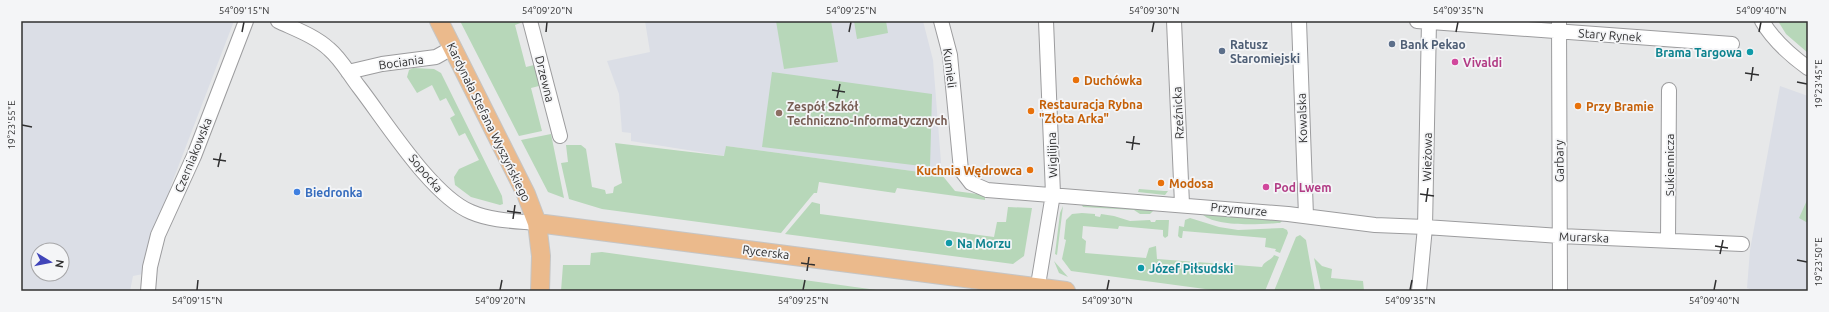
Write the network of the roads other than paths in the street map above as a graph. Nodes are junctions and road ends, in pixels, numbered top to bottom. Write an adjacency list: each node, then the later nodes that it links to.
1 (246, 21): 27 (street, Czerniakowska)
2 (278, 21): 15 (street, Sopocka)
3 (530, 21): 17 (street, Drzewna)
4 (941, 21): 18 (street, Kumieli)
5 (1046, 21): 18 (street, Wigilijna)
6 (1174, 21): 19 (street, Rzeźnicka)
7 (1299, 21): 20 (street, Kowalska)
8 (1425, 21): 11 (street, Stary Rynek); 22 (street, Wieżowa)
9 (1762, 21): 14 (street)
10 (440, 22): 13 (main road, Kardynała Stefana Wyszyńskiego)
11 (1559, 26): 12 (street, Stary Rynek); 23 (street, Garbary)
12 (1732, 44)
13 (452, 48): 15 (street, Bociania); 21 (main road, Kardynała Stefana Wyszyńskiego)
14 (1808, 68)
15 (348, 72): 21 (street, Sopocka)
16 (1669, 90): 24 (street, Sukiennicza)
17 (560, 136)
18 (1053, 194): 19 (street, Przymurze); 26 (street, Wigilijna)
19 (1182, 204): 20 (street, Przymurze)
20 (1306, 216): 22 (street, Przymurze)
21 (537, 222): 26 (main road, Rycerska); 28 (main road, Kardynała Stefana Wyszyńskiego)
22 (1425, 226): 23 (street, Murarska); 30 (street, Wieżowa)
23 (1560, 236): 24 (street, Murarska); 31 (street, Garbary)
24 (1668, 240): 25 (street, Murarska)
25 (1742, 244)
26 (1037, 289): 29 (main road, Rycerska)
27 (148, 291)
28 (540, 291)
29 (1066, 291)
30 (1419, 291)
31 (1560, 291)

